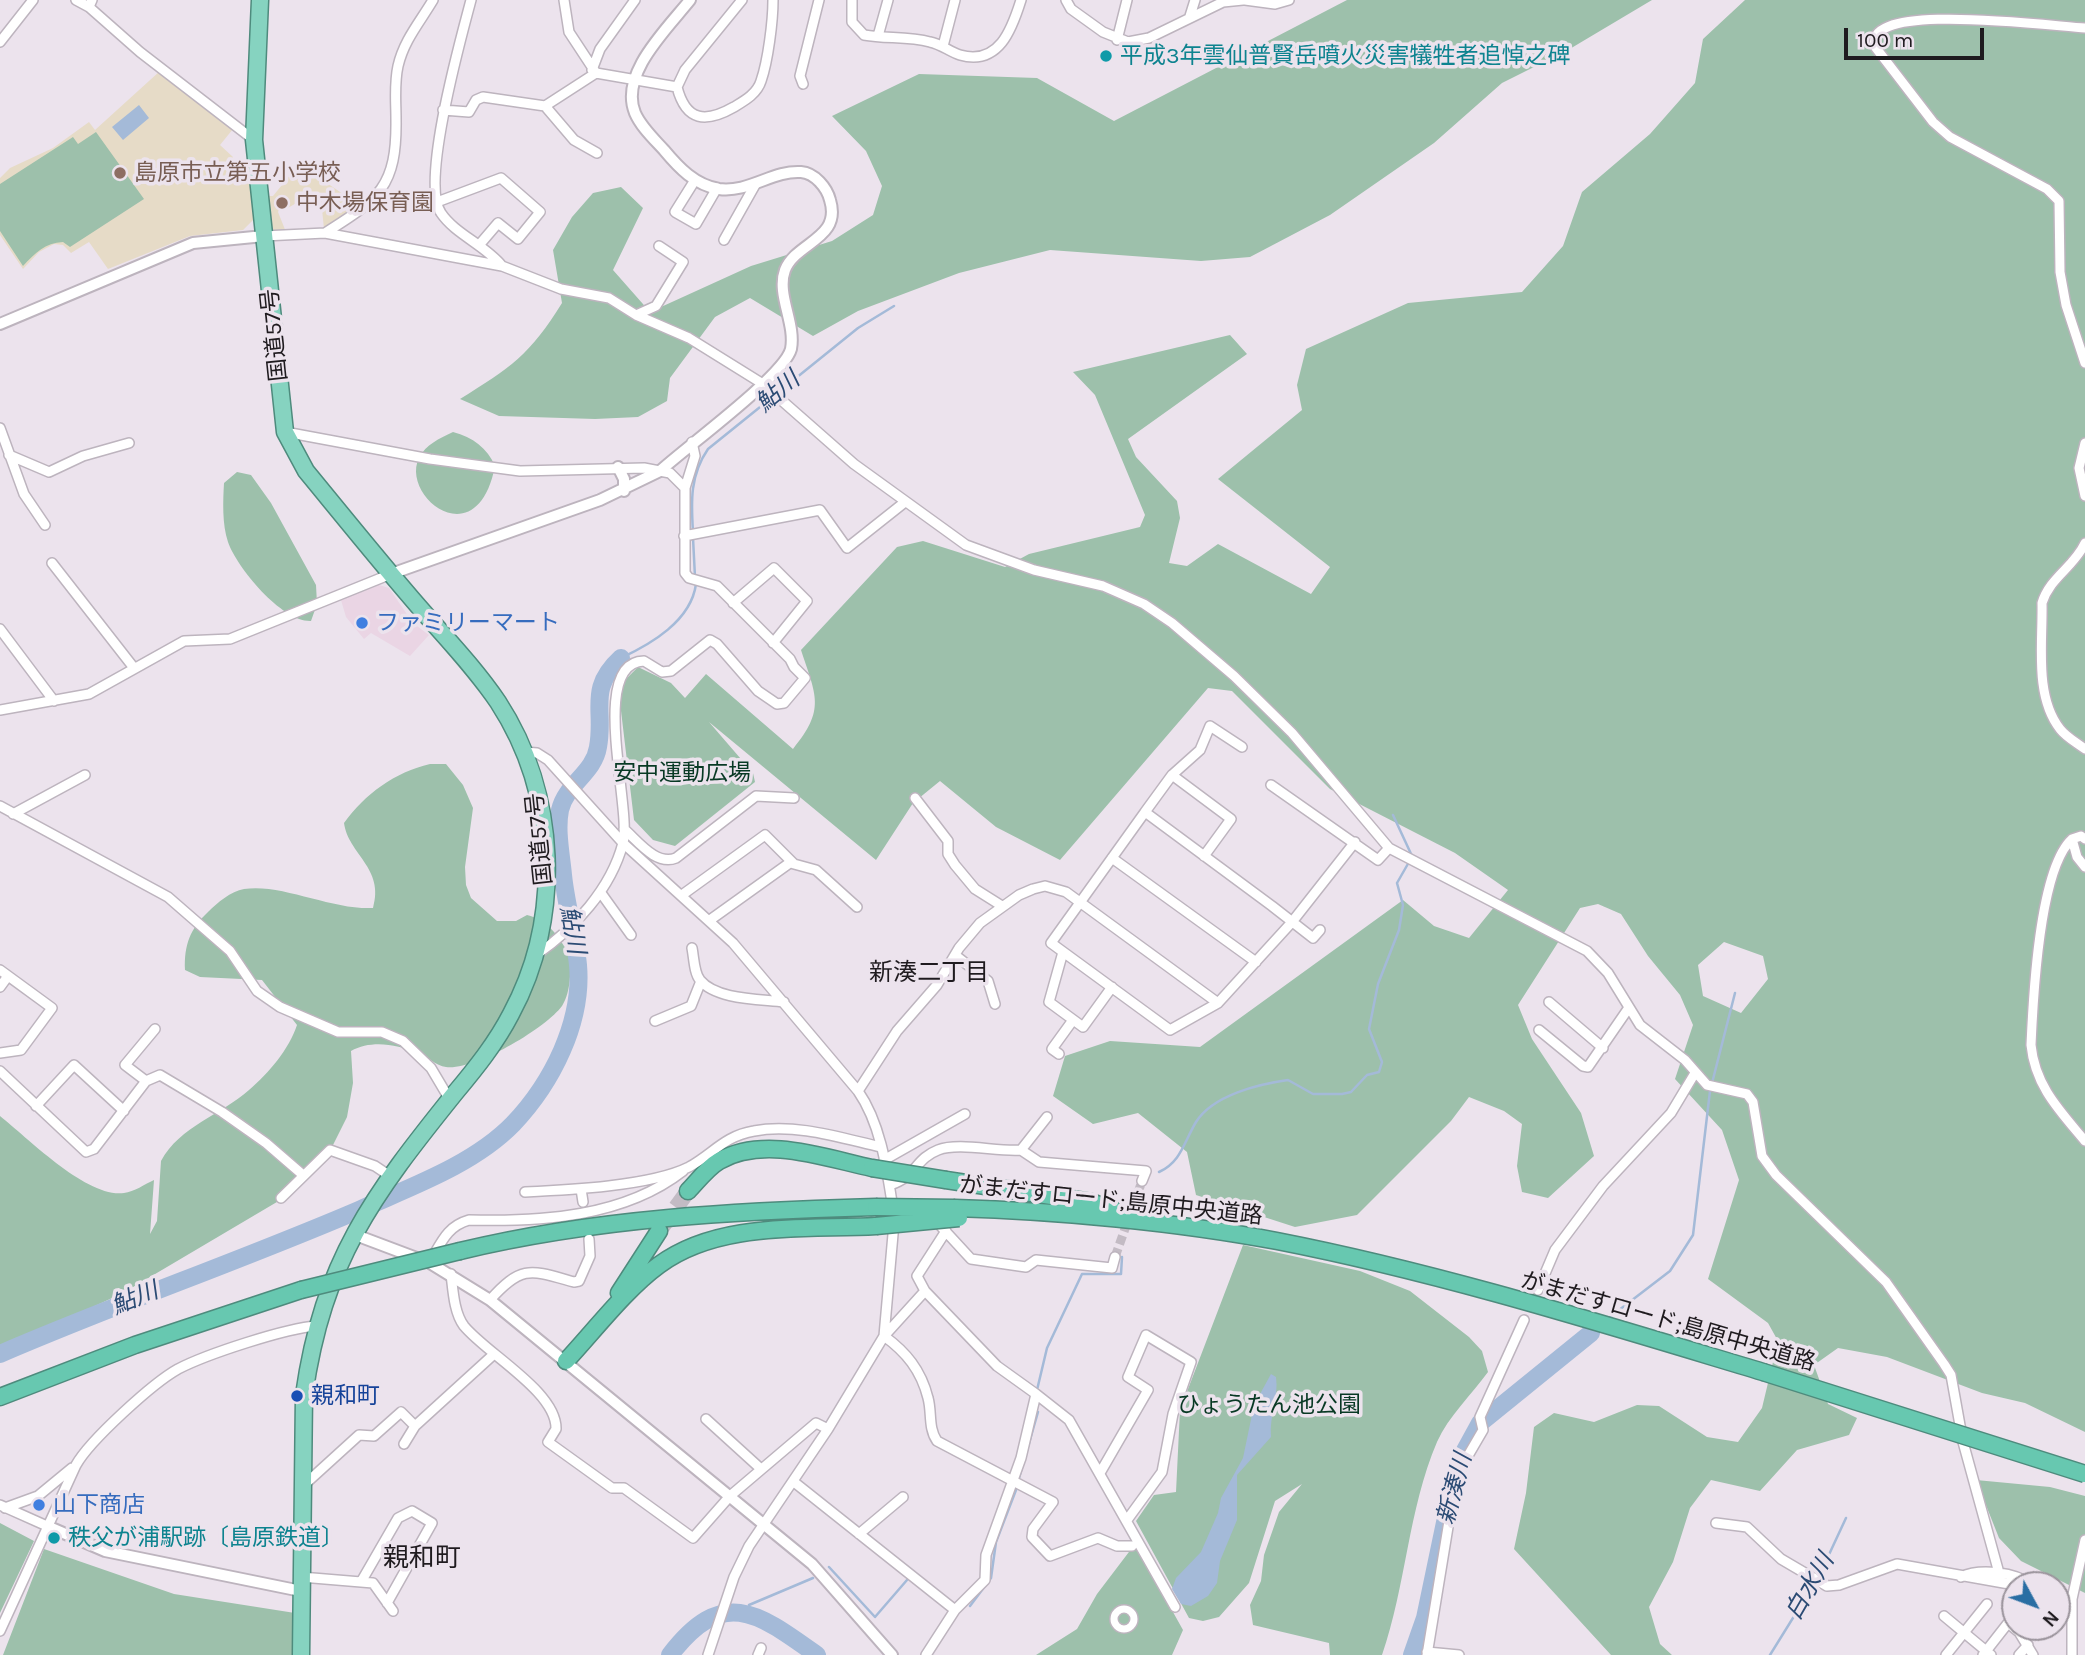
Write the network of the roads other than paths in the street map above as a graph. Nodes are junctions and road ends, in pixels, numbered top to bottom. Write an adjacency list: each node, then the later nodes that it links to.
1 (33, 0): 29 (street)
2 (76, 0): 22 (street)
3 (260, 0): 37 (highway, 国道57号)
4 (433, 0): 43 (street)
5 (471, 0): 36 (street)
6 (564, 0): 31 (street)
7 (635, 0): 31 (street)
8 (690, 0): 32 (street)
9 (742, 0): 34 (street)
10 (773, 0): 34 (street)
11 (819, 0): 33 (street)
12 (852, 0): 27 (street)
13 (888, 0): 27 (street)
14 (955, 0): 30 (street)
15 (1020, 0): 30 (street)
16 (1066, 0): 28 (street)
17 (1127, 0): 28 (street)
18 (1195, 0): 24 (street)
19 (1244, 0): 21 (street); 24 (street)
20 (1289, 0): 21 (street)
21 (1260, 1)
22 (91, 4): 37 (street)
23 (1983, 9): 26 (street)
24 (1190, 16): 28 (street)
25 (1881, 19): 51 (street)
26 (2085, 28)
27 (878, 36): 30 (street)
28 (1117, 40)
29 (0, 42)
30 (943, 46)
31 (594, 71): 32 (street); 35 (street)
32 (632, 79): 34 (street); 39 (street)
33 (803, 84)
34 (677, 87)
35 (545, 106): 36 (street); 38 (street)
36 (443, 110): 42 (street)
37 (254, 140): 44 (highway, 国道57号)
38 (597, 153)
39 (695, 180): 41 (street); 41 (street)
40 (755, 185): 41 (street); 45 (street); 52 (street)
41 (717, 188)
42 (437, 202): 46 (street); 46 (street)
43 (325, 233): 44 (street); 48 (street)
44 (264, 236): 50 (street); 54 (highway, 国道57号)
45 (724, 240)
46 (480, 244): 48 (street)
47 (659, 246): 49 (street)
48 (502, 266): 49 (street)
49 (636, 316): 52 (street)
50 (0, 324)
51 (2085, 363)
52 (766, 387): 55 (street); 64 (street)
53 (0, 428): 58 (street)
54 (285, 432): 59 (street); 69 (highway, 国道57号)
55 (692, 442): 60 (street); 61 (street)
56 (129, 443): 58 (street)
57 (2085, 443): 63 (street)
58 (9, 455): 65 (street)
59 (618, 467): 60 (street); 62 (street)
60 (660, 471): 61 (street); 62 (street)
61 (685, 488): 66 (street)
62 (624, 491): 69 (street)
63 (2085, 496)
64 (905, 502): 66 (street); 92 (street)
65 (45, 525)
66 (690, 535): 70 (street)
67 (2085, 543): 77 (street)
68 (52, 563): 73 (street)
69 (391, 574): 73 (street); 78 (highway, 国道57号)
70 (733, 603): 72 (street); 72 (street)
71 (0, 629): 74 (street)
72 (773, 643): 87 (street)
73 (134, 668): 74 (street)
74 (54, 701): 75 (street)
75 (0, 710)
76 (1242, 747): 80 (street)
77 (2085, 749)
78 (525, 752): 91 (street); 109 (highway, 国道57号)
79 (85, 775): 86 (street)
80 (1172, 775): 85 (street); 93 (street)
81 (1271, 785): 90 (street)
82 (794, 798): 87 (street)
83 (915, 798): 100 (street)
84 (0, 806): 86 (street)
85 (1145, 811): 93 (street); 94 (street)
86 (13, 814): 131 (street)
87 (624, 829): 91 (street)
88 (2072, 839): 89 (street); 96 (street); 136 (street)
89 (2085, 839)
90 (1355, 842): 92 (street); 103 (street)
91 (623, 843): 97 (street); 98 (street)
92 (1390, 848): 119 (street)
93 (1204, 856): 103 (street)
94 (1112, 859): 99 (street); 110 (street)
95 (791, 862): 98 (street); 101 (street); 102 (street)
96 (2085, 867)
97 (601, 893): 105 (street); 109 (street)
98 (682, 895): 102 (street)
99 (1081, 901): 100 (street); 107 (street); 117 (street)
100 (1002, 906): 108 (street)
101 (857, 907)
102 (710, 920): 115 (street)
103 (1292, 922): 104 (street); 110 (street)
104 (1320, 930)
105 (631, 935)
106 (692, 948): 112 (street)
107 (1063, 952): 114 (street); 120 (street)
108 (955, 955): 118 (street); 130 (street)
109 (535, 957): 131 (highway, 国道57号)
110 (1256, 962): 117 (street)
111 (4, 973): 113 (street); 125 (street)
112 (701, 981): 115 (street); 121 (street)
113 (0, 987)
114 (1112, 988): 117 (street); 120 (street)
115 (784, 1002): 130 (street)
116 (1549, 1002): 124 (street)
117 (1218, 1003)
118 (995, 1004)
119 (1629, 1009): 124 (street); 128 (street)
120 (1073, 1020): 126 (street)
121 (655, 1021)
122 (155, 1029): 129 (street)
123 (1538, 1030): 124 (street)
124 (1603, 1048)
125 (0, 1053)
126 (1059, 1054)
127 (0, 1071): 132 (street)
128 (1695, 1073): 160 (street); 192 (street)
129 (146, 1082): 133 (street); 141 (street)
130 (858, 1091): 137 (street)
131 (450, 1100): 142 (highway, 国道57号)
132 (36, 1106): 133 (street); 133 (street)
133 (124, 1111)
134 (965, 1114): 139 (street)
135 (1047, 1117): 138 (street)
136 (2085, 1142)
137 (881, 1146): 139 (street); 140 (street)
138 (1021, 1150): 143 (street); 144 (street)
139 (878, 1164): 144 (street); 146 (highway); 152 (highway, bridge)
140 (690, 1166): 145 (street); 158 (street)
141 (303, 1175): 142 (street); 148 (street)
142 (390, 1176): 155 (highway, 国道57号)
143 (1142, 1181)
144 (890, 1185): 151 (street)
145 (581, 1189): 147 (street); 149 (street)
146 (688, 1191)
147 (525, 1192)
148 (281, 1198)
149 (583, 1202)
150 (957, 1213): 152 (highway, がまだすロード;島原中央道路); 166 (highway, bridge); 170 (highway, がまだすロード;島原中央道路, bridge)
151 (894, 1218): 154 (street); 165 (street)
152 (1157, 1226): 178 (highway, がまだすロード;島原中央道路, bridge)
153 (659, 1231): 166 (highway)
154 (946, 1231): 157 (street); 161 (street)
155 (353, 1234): 158 (street); 164 (highway, 国道57号)
156 (589, 1239): 162 (street)
157 (1115, 1257)
158 (430, 1263): 159 (street)
159 (450, 1274): 162 (street); 167 (street)
160 (1538, 1290)
161 (925, 1291): 165 (street); 169 (street)
162 (490, 1300): 168 (street)
163 (1524, 1320): 205 (street)
164 (317, 1326): 175 (street); 181 (highway, 国道57号)
165 (884, 1336): 173 (street); 179 (street)
166 (580, 1346): 168 (highway)
167 (493, 1355): 172 (street); 182 (street)
168 (566, 1361): 182 (street)
169 (1036, 1394): 177 (street); 179 (street)
170 (0, 1397)
171 (706, 1419): 176 (street)
172 (415, 1426): 174 (street); 181 (street)
173 (828, 1429): 176 (street); 180 (street)
174 (404, 1444)
175 (76, 1465): 184 (street); 188 (street)
176 (761, 1469): 182 (street)
177 (1100, 1473): 185 (street); 185 (street)
178 (2085, 1474)
179 (1013, 1480): 191 (street); 200 (street)
180 (794, 1482): 186 (street); 189 (street)
181 (303, 1486): 196 (highway, 国道57号)
182 (730, 1496): 186 (street)
183 (904, 1497): 189 (street)
184 (3, 1506): 188 (street)
185 (1127, 1520): 199 (street)
186 (764, 1523): 208 (street); 209 (street)
187 (1716, 1523): 193 (street)
188 (47, 1526): 196 (street); 202 (street)
189 (859, 1534): 200 (street)
190 (2085, 1540): 197 (street)
191 (1132, 1546)
192 (1999, 1573): 193 (street)
193 (1961, 1577): 195 (street)
194 (362, 1582): 194 (street); 196 (street)
195 (2001, 1583)
196 (301, 1584): 207 (highway, 国道57号)
197 (2072, 1599): 215 (street)
198 (1987, 1604): 203 (street)
199 (1175, 1607)
200 (955, 1610): 210 (street)
201 (1944, 1616): 203 (street)
202 (0, 1631)
203 (1964, 1633): 206 (street); 212 (street)
204 (2028, 1645): 206 (street); 213 (street); 214 (street)
205 (1426, 1654): 211 (street)
206 (1986, 1654)
207 (301, 1655)
208 (708, 1655)
209 (892, 1655)
210 (926, 1655)
211 (1459, 1655)
212 (1947, 1655)
213 (2019, 1655)
214 (2033, 1655)
215 (2072, 1655)

